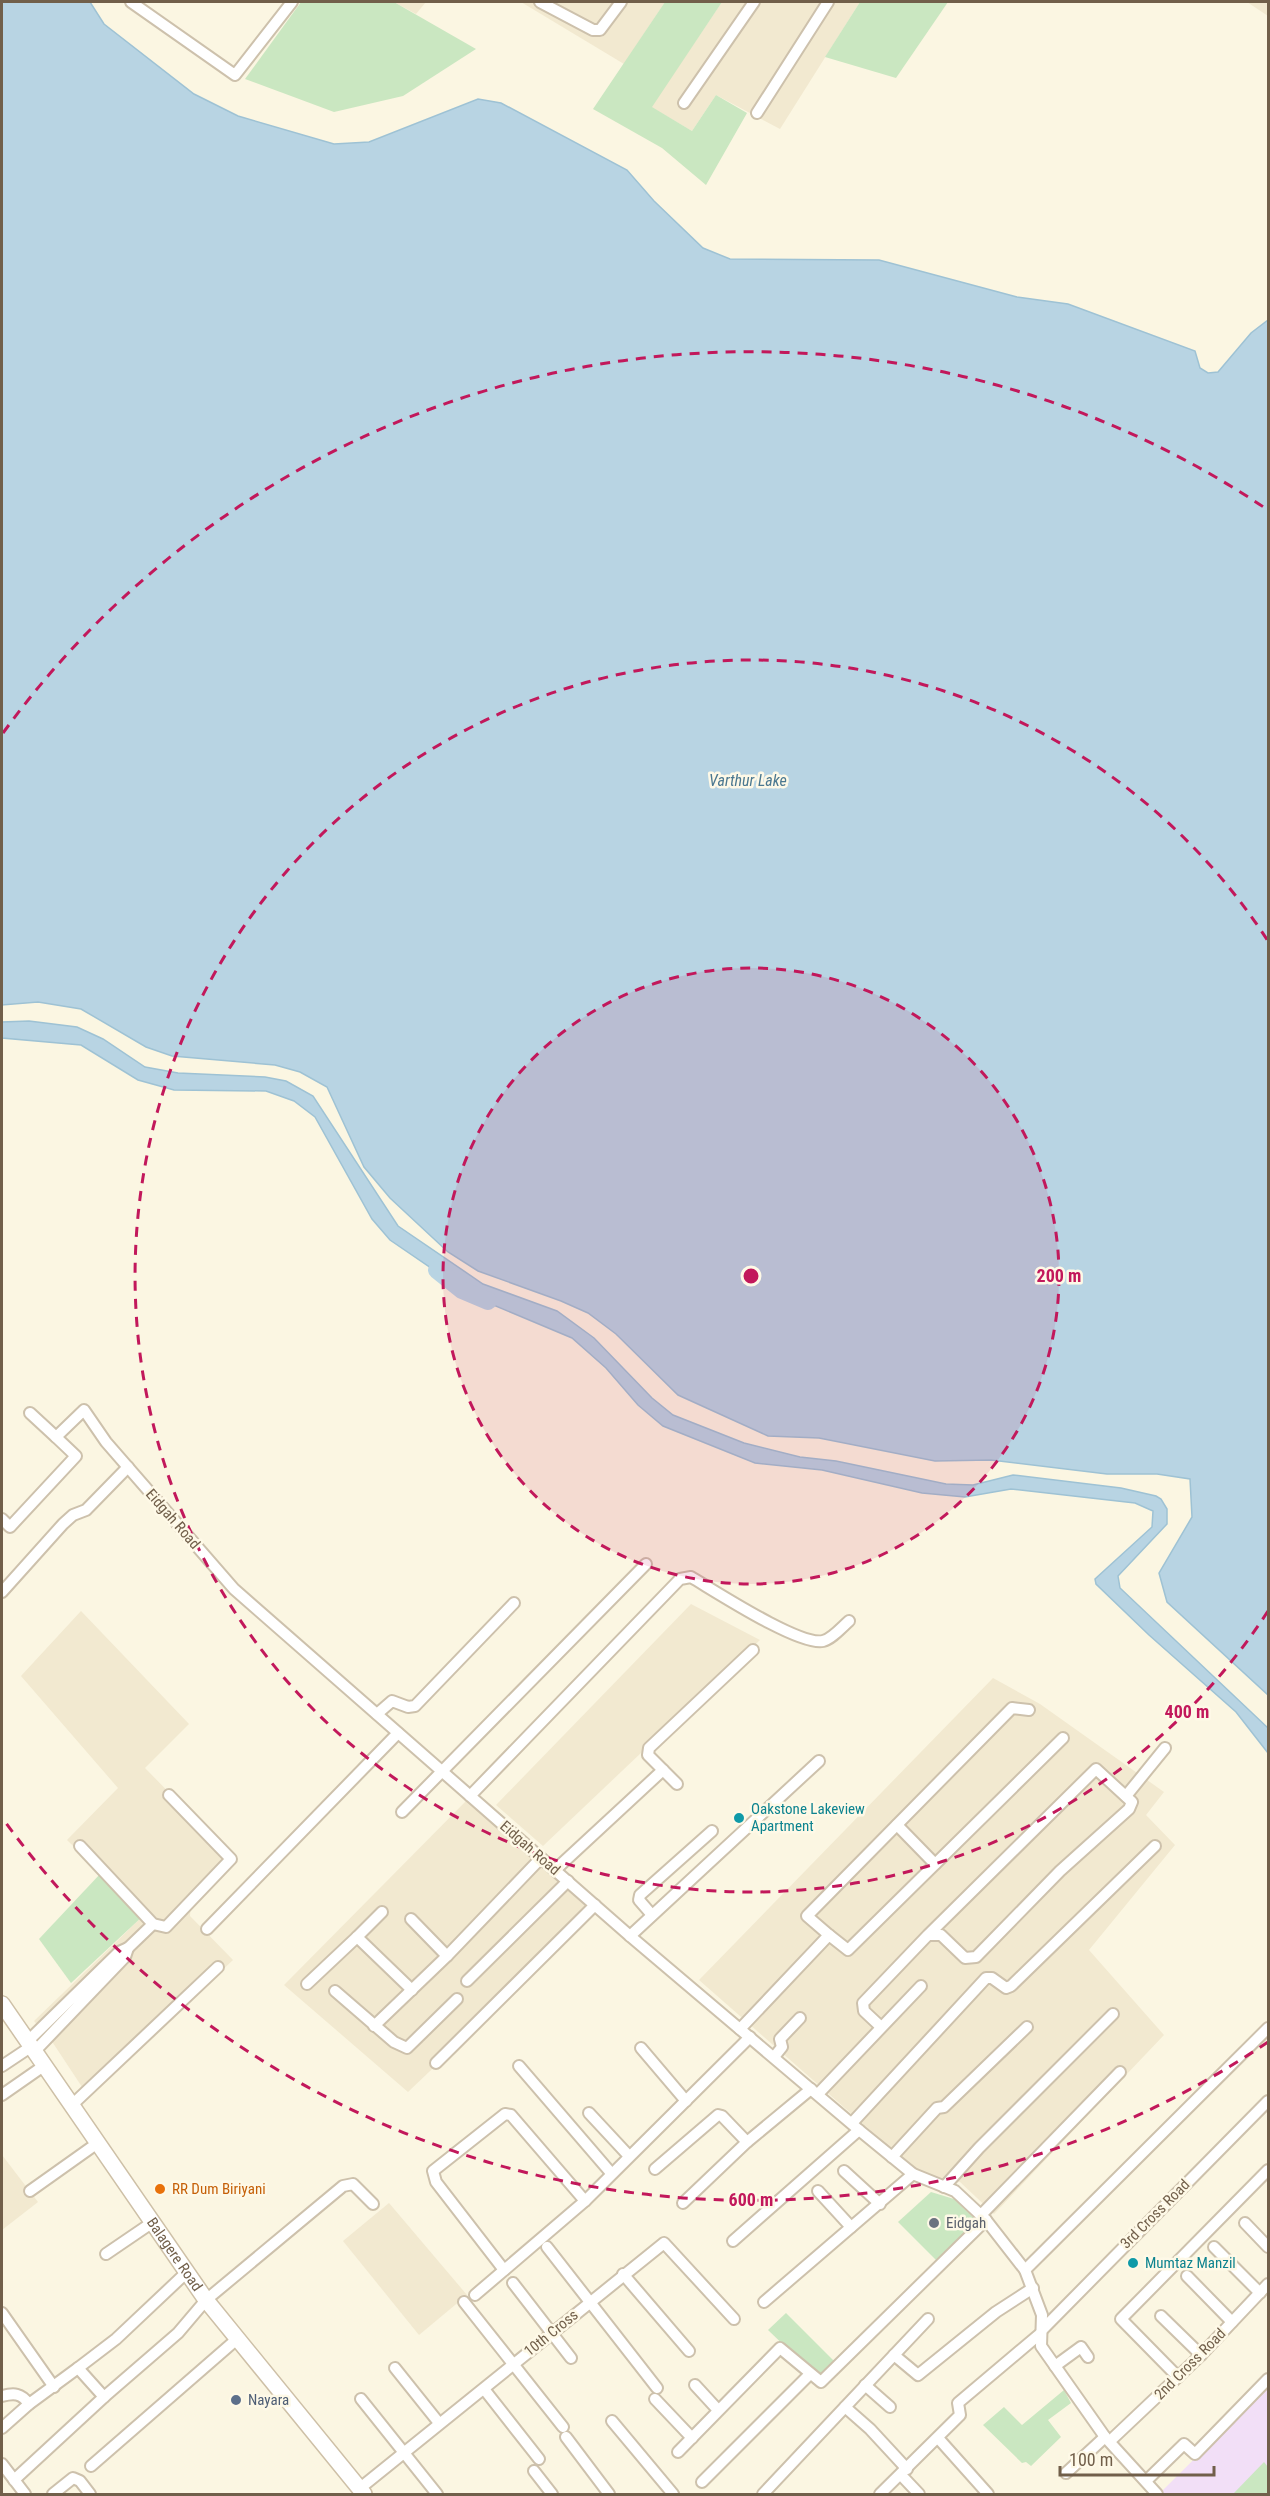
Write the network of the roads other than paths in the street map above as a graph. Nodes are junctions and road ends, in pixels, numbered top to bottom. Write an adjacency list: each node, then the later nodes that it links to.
1 (131, 2): 2 (street)
2 (292, 2)
3 (540, 2): 7 (street)
4 (621, 2): 7 (street)
5 (754, 2): 8 (street)
6 (828, 2): 9 (street)
7 (556, 5)
8 (684, 104)
9 (757, 113)
10 (30, 1413): 11 (street)
11 (56, 1437): 12 (street, Eidgah Road); 13 (street)
12 (128, 1467): 15 (street); 20 (street, Eidgah Road)
13 (2, 1519)
14 (646, 1564): 26 (street)
15 (2, 1592)
16 (514, 1603): 20 (street)
17 (849, 1621): 29 (street)
18 (753, 1650): 25 (street)
19 (1029, 1710): 32 (street)
20 (377, 1714): 21 (street, Eidgah Road)
21 (398, 1733): 26 (street, Eidgah Road); 45 (street)
22 (1063, 1738): 37 (street)
23 (1165, 1749): 30 (street)
24 (819, 1761): 42 (street)
25 (663, 1770): 27 (street); 38 (street)
26 (442, 1771): 29 (street, Eidgah Road); 31 (street)
27 (677, 1784)
28 (169, 1795): 44 (street)
29 (470, 1796): 36 (street, Eidgah Road)
30 (1126, 1796): 47 (street); 47 (street)
31 (402, 1812)
32 (897, 1825): 37 (street); 46 (street)
33 (712, 1831): 42 (street)
34 (80, 1846): 44 (street)
35 (1155, 1846): 81 (street)
36 (541, 1858): 38 (street, Eidgah Road); 50 (street)
37 (935, 1864): 46 (street)
38 (555, 1870): 39 (street, Eidgah Road)
39 (568, 1881): 40 (street, Eidgah Road); 52 (street)
40 (595, 1905): 48 (street, Eidgah Road); 70 (street)
41 (382, 1912): 49 (street)
42 (652, 1916): 48 (street)
43 (411, 1919): 50 (street)
44 (153, 1924): 67 (street)
45 (207, 1929)
46 (829, 1935): 65 (street)
47 (928, 1935): 62 (street)
48 (630, 1936): 65 (street, Eidgah Road)
49 (357, 1937): 53 (street); 56 (street)
50 (447, 1956): 56 (street)
51 (218, 1967): 79 (street)
52 (467, 1981)
53 (307, 1984)
54 (921, 1986): 62 (street)
55 (334, 1990): 61 (street)
56 (412, 1990): 61 (street)
57 (457, 1999): 61 (street)
58 (2, 2004): 67 (street, Balagere Road)
59 (1113, 2014): 91 (street)
60 (800, 2018): 69 (street)
61 (374, 2026)
62 (880, 2026): 75 (street)
63 (1027, 2027): 85 (street)
64 (1269, 2028): 108 (street)
65 (740, 2029): 66 (street, Eidgah Road)
66 (750, 2037): 69 (street, Eidgah Road); 77 (street)
67 (32, 2046): 71 (street); 72 (street, Balagere Road)
68 (641, 2048): 77 (street)
69 (774, 2057): 75 (street, Eidgah Road)
70 (436, 2063)
71 (2, 2066)
72 (45, 2066): 76 (street); 79 (street, Balagere Road)
73 (519, 2066): 89 (street)
74 (1120, 2072): 98 (street)
75 (814, 2091): 81 (street, Eidgah Road); 83 (street)
76 (2, 2095)
77 (686, 2101): 84 (street)
78 (1269, 2101): 126 (street, 3rd Cross Road)
79 (73, 2104): 82 (street, Balagere Road)
80 (589, 2113): 84 (street)
81 (855, 2126): 85 (street, Eidgah Road); 102 (street)
82 (99, 2142): 92 (street); 99 (street, Balagere Road)
83 (747, 2142): 86 (street); 95 (street)
84 (628, 2156): 89 (street)
85 (892, 2157): 90 (street, Eidgah Road)
86 (655, 2169)
87 (1269, 2170): 139 (street)
88 (844, 2171): 97 (street)
89 (611, 2173): 94 (street)
90 (913, 2174): 91 (street, Eidgah Road); 97 (street)
91 (944, 2187): 98 (street, Eidgah Road)
92 (30, 2191)
93 (818, 2191): 101 (street)
94 (585, 2201): 107 (street); 107 (street)
95 (683, 2203)
96 (374, 2204): 117 (street)
97 (880, 2204): 101 (street)
98 (983, 2217): 108 (street, Eidgah Road); 138 (street)
99 (153, 2222): 106 (street); 109 (street, Balagere Road)
100 (1245, 2223): 105 (street)
101 (851, 2227): 120 (street)
102 (733, 2241)
103 (547, 2247): 119 (street)
104 (1214, 2247): 115 (street)
105 (1269, 2247)
106 (106, 2253)
107 (504, 2270): 116 (street)
108 (1025, 2270): 114 (street, Eidgah Road)
109 (187, 2272): 117 (street, Balagere Road); 136 (street)
110 (623, 2274): 119 (street, 10th Cross); 123 (street, 10th Cross); 129 (street)
111 (1187, 2276): 125 (street)
112 (513, 2283): 127 (street)
113 (1269, 2284): 115 (street, 2nd Cross Road)
114 (1033, 2288): 126 (street, Eidgah Road); 130 (street)
115 (1260, 2293): 125 (street, 2nd Cross Road)
116 (475, 2295)
117 (206, 2300): 128 (street, Balagere Road); 146 (street)
118 (464, 2302): 134 (street)
119 (590, 2302): 127 (street, 10th Cross); 155 (street)
120 (764, 2302)
121 (2, 2313): 143 (street)
122 (1161, 2316): 131 (street)
123 (734, 2319)
124 (928, 2319): 130 (street)
125 (1232, 2322): 131 (street, 2nd Cross Road)
126 (1042, 2331): 135 (street, Eidgah Road); 156 (street, 3rd Cross Road)
127 (551, 2333): 133 (street); 134 (street, 10th Cross)
128 (237, 2339): 162 (street); 169 (street, Balagere Road)
129 (688, 2351)
130 (894, 2355): 142 (street)
131 (1201, 2355): 139 (street, 2nd Cross Road)
132 (1088, 2357): 135 (street)
133 (571, 2358)
134 (512, 2364): 144 (street, 10th Cross); 175 (street)
135 (1055, 2366): 157 (street, Eidgah Road)
136 (78, 2368): 143 (street); 146 (street)
137 (395, 2368): 153 (street)
138 (810, 2374): 151 (street); 168 (street)
139 (1178, 2377): 157 (street, 2nd Cross Road)
140 (1269, 2379): 167 (street)
141 (695, 2385): 151 (street)
142 (865, 2385): 149 (street); 150 (street)
143 (54, 2387): 148 (street)
144 (484, 2388): 153 (street, 10th Cross); 160 (street)
145 (2, 2396): 148 (street)
146 (104, 2397): 166 (street)
147 (361, 2399): 158 (street)
148 (29, 2403): 154 (street)
149 (845, 2408): 164 (street); 177 (street)
150 (890, 2408)
151 (718, 2410): 155 (street)
152 (612, 2421): 176 (street)
153 (439, 2423): 158 (street, 10th Cross)
154 (2, 2428)
155 (692, 2438): 159 (street)
156 (938, 2438): 164 (street); 180 (street)
157 (1107, 2439): 165 (street, 2nd Cross Road); 167 (street, Eidgah Road)
158 (403, 2452): 169 (street, 10th Cross); 173 (street)
159 (678, 2452)
160 (539, 2459)
161 (2, 2463): 166 (street)
162 (91, 2466)
163 (534, 2471): 174 (street)
164 (904, 2472): 178 (street); 179 (street)
165 (1066, 2472)
166 (14, 2480): 170 (street)
167 (1146, 2481): 181 (street, Eidgah Road)
168 (702, 2482)
169 (361, 2492)
170 (25, 2494)
171 (53, 2494): 172 (street)
172 (90, 2494)
173 (437, 2494)
174 (552, 2494)
175 (609, 2494)
176 (673, 2494)
177 (763, 2494)
178 (880, 2494)
179 (919, 2494)
180 (988, 2494)
181 (1157, 2494)

